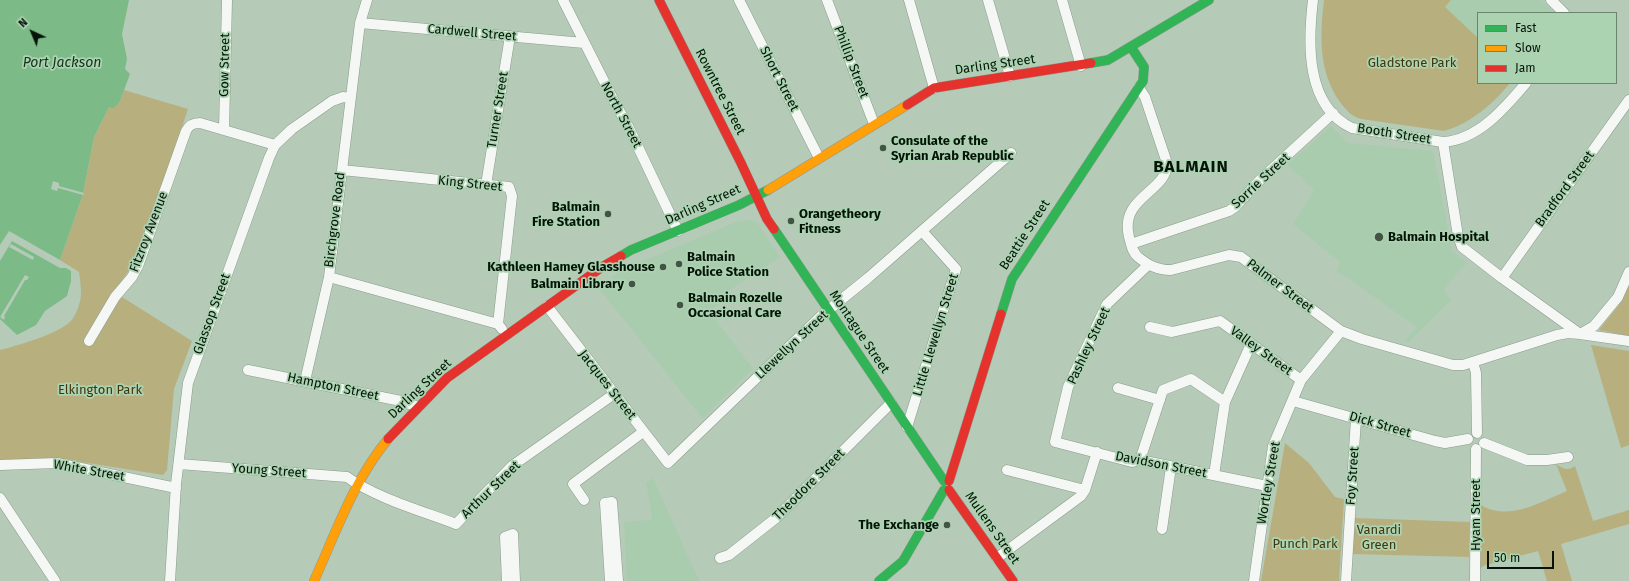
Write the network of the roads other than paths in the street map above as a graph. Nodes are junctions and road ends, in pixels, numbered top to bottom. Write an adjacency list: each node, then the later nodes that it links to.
1 (227, 0): 27 (street, Gow Street)
2 (367, 0): 14 (street, Birchgrove Road)
3 (563, 0): 16 (street, North Street)
4 (659, 0): 34 (street, Rowntree Street)
5 (739, 0): 31 (street, Short Street)
6 (827, 0): 26 (street, Phillip Street)
7 (909, 0): 21 (street)
8 (988, 0): 19 (street)
9 (1062, 0): 18 (street)
10 (1209, 0): 17 (street, Darling Street)
11 (1312, 0): 25 (street, Booth Street)
12 (1551, 0): 13 (street)
13 (1563, 12)
14 (360, 23): 15 (street, Cardwell Street); 23 (street, Birchgrove Road)
15 (510, 36): 16 (street, Cardwell Street); 33 (street, Turner Street)
16 (584, 43): 36 (street, North Street)
17 (1131, 47): 18 (street, Darling Street); 22 (street, Beattie Street)
18 (1081, 66): 19 (street, Darling Street)
19 (1010, 76): 21 (street, Darling Street)
20 (1525, 84): 28 (street)
21 (934, 88): 26 (street, Darling Street)
22 (1139, 88): 37 (street, Palmer Street); 79 (street, Beattie Street)
23 (350, 98): 29 (street, Glassop Street); 32 (street, Birchgrove Road)
24 (1629, 100): 41 (street, Bradford Street)
25 (1333, 113): 28 (street, Booth Street); 37 (street, Sorrie Street)
26 (874, 124): 31 (street, Darling Street)
27 (224, 130): 29 (street); 49 (street, Fitzroy Avenue)
28 (1443, 142): 41 (street, Booth Street)
29 (275, 145): 73 (street, Glassop Street)
30 (1010, 153): 35 (street, Llewellyn Street)
31 (819, 158): 34 (street, Darling Street)
32 (342, 170): 33 (street, King Street); 40 (street, Birchgrove Road)
33 (486, 185): 44 (street, King Street)
34 (756, 196): 36 (street, Darling Street); 43 (street, Montague Street)
35 (922, 230): 43 (street, Llewellyn Street); 64 (street, Little Llewellyn Street)
36 (678, 231): 42 (street, Darling Street)
37 (1131, 244): 38 (street, Palmer Street)
38 (1148, 265): 46 (street, Palmer Street); 67 (street, Pashley Street)
39 (1629, 272): 47 (street)
40 (329, 277): 44 (street, Birchgrove Road); 55 (street)
41 (1502, 278): 47 (street, Booth Street)
42 (547, 306): 48 (street, Darling Street); 57 (street, Jacques Street)
43 (828, 310): 61 (street, Montague Street); 72 (street, Llewellyn Street)
44 (498, 324): 48 (street)
45 (1150, 327): 51 (street, Valley Street)
46 (1341, 332): 52 (street, Palmer Street); 54 (street, Wortley Street)
47 (1580, 334): 50 (street, Booth Street); 52 (street, Palmer Street)
48 (506, 336): 62 (street, Darling Street)
49 (89, 341)
50 (1629, 341)
51 (1250, 344): 54 (street, Valley Street); 60 (street)
52 (1473, 362): 66 (street)
53 (248, 370): 55 (street, Hampton Street)
54 (1301, 380): 59 (street, Wortley Street)
55 (305, 382): 62 (street, Hampton Street)
56 (1118, 388): 58 (street)
57 (614, 394): 65 (street, Jacques Street); 78 (street, Arthur Street)
58 (1162, 395): 60 (street); 71 (street)
59 (1293, 401): 63 (street, Dick Street); 80 (street, Wortley Street)
60 (1225, 402): 77 (street)
61 (891, 403): 64 (street, Montague Street); 86 (street, Theodore Street)
62 (418, 407): 78 (street, Darling Street)
63 (1356, 418): 66 (street, Dick Street); 96 (street, Foy Street)
64 (907, 427): 79 (street, Montague Street)
65 (643, 432): 72 (street, Jacques Street); 84 (street)
66 (1472, 436): 68 (street); 68 (street)
67 (1055, 442): 69 (street, Davidson Street)
68 (1480, 446): 70 (street); 97 (street, Hyam Street)
69 (1097, 452): 71 (street, Davidson Street); 82 (street)
70 (1568, 457)
71 (1140, 460): 75 (street, Davidson Street)
72 (668, 463)
73 (178, 464): 78 (street, Young Street); 81 (street, Glassop Street)
74 (0, 465): 81 (street, White Street)
75 (1172, 467): 77 (street, Davidson Street); 85 (street)
76 (1007, 470): 82 (street)
77 (1214, 475): 80 (street, Davidson Street)
78 (357, 484): 90 (street, Darling Street)
79 (947, 486): 87 (street, Mullens Street); 93 (street, Beattie Street)
80 (1267, 486): 95 (street, Wortley Street)
81 (176, 488): 89 (street, Glassop Street)
82 (1085, 490): 87 (street)
83 (0, 498): 88 (street)
84 (584, 500)
85 (1162, 529)
86 (720, 558)
87 (997, 558): 94 (street, Mullens Street)
88 (55, 581)
89 (170, 581)
90 (314, 581)
91 (610, 581): 92 (street)
92 (618, 581)
93 (879, 581)
94 (1013, 581)
95 (1254, 581)
96 (1346, 581)
97 (1475, 581)

